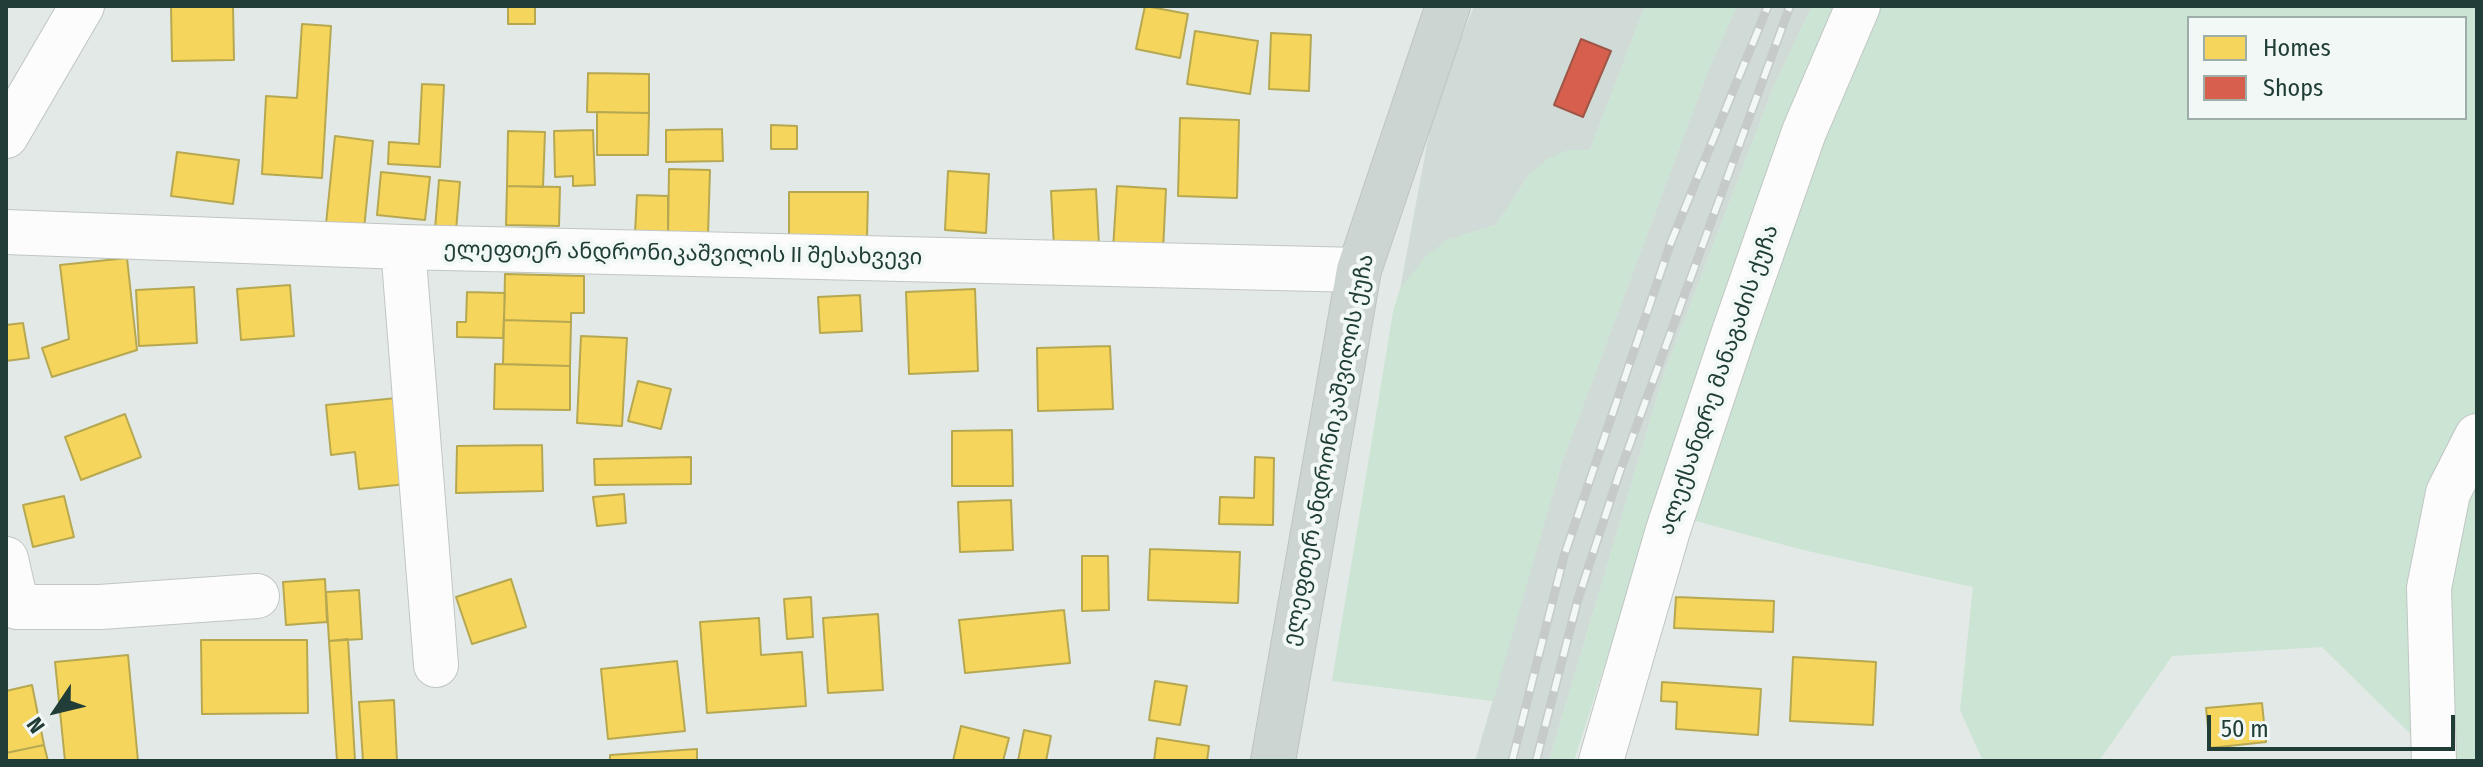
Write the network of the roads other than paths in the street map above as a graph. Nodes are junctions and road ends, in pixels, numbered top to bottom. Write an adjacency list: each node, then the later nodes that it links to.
1 (82, 6): 4 (street)
2 (1448, 6): 7 (main road, ელეფთერ ანდრონიკაშვილის ქუჩა)
3 (1858, 6): 13 (street, ალექსანდრე მანაგაძის ქუჩა)
4 (6, 136)
5 (6, 232): 6 (street, ელეფთერ ანდრონიკაშვილის II შესახვევი)
6 (403, 247): 7 (street, ელეფთერ ანდრონიკაშვილის II შესახვევი); 11 (street)
7 (1359, 270): 12 (main road, ელეფთერ ანდრონიკაშვილის ქუჩა)
8 (2477, 436): 14 (street)
9 (6, 559): 10 (street)
10 (257, 596)
11 (436, 665)
12 (1273, 761)
13 (1601, 761)
14 (2434, 761)

